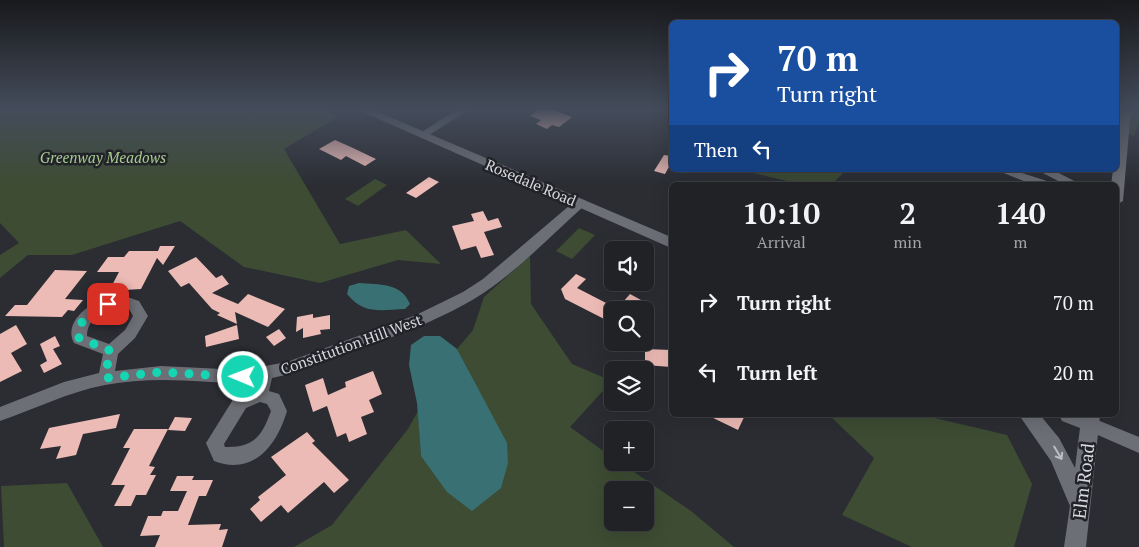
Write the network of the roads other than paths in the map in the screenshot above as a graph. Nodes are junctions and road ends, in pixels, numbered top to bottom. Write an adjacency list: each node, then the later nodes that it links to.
1 (422, 135): 8 (street, Rosedale Road)
2 (1123, 135): 3 (street)
3 (1119, 170)
4 (1008, 172): 6 (street)
5 (1047, 172): 7 (street)
6 (1037, 182)
7 (1069, 182)
8 (580, 203): 9 (street, Rosedale Road); 11 (street, Constitution Hill West)
9 (669, 242)
10 (111, 351): 12 (street)
11 (264, 374): 12 (street, Constitution Hill West); 13 (street)
12 (106, 378): 14 (street, Constitution Hill West)
13 (260, 395)
14 (0, 414)
15 (1030, 417): 19 (street, one-way to 19)
16 (1077, 417): 17 (street)
17 (1091, 420): 18 (street); 19 (street, Elm Road)
18 (1139, 445)
19 (1080, 506): 20 (street, Elm Road)
20 (1075, 547)

